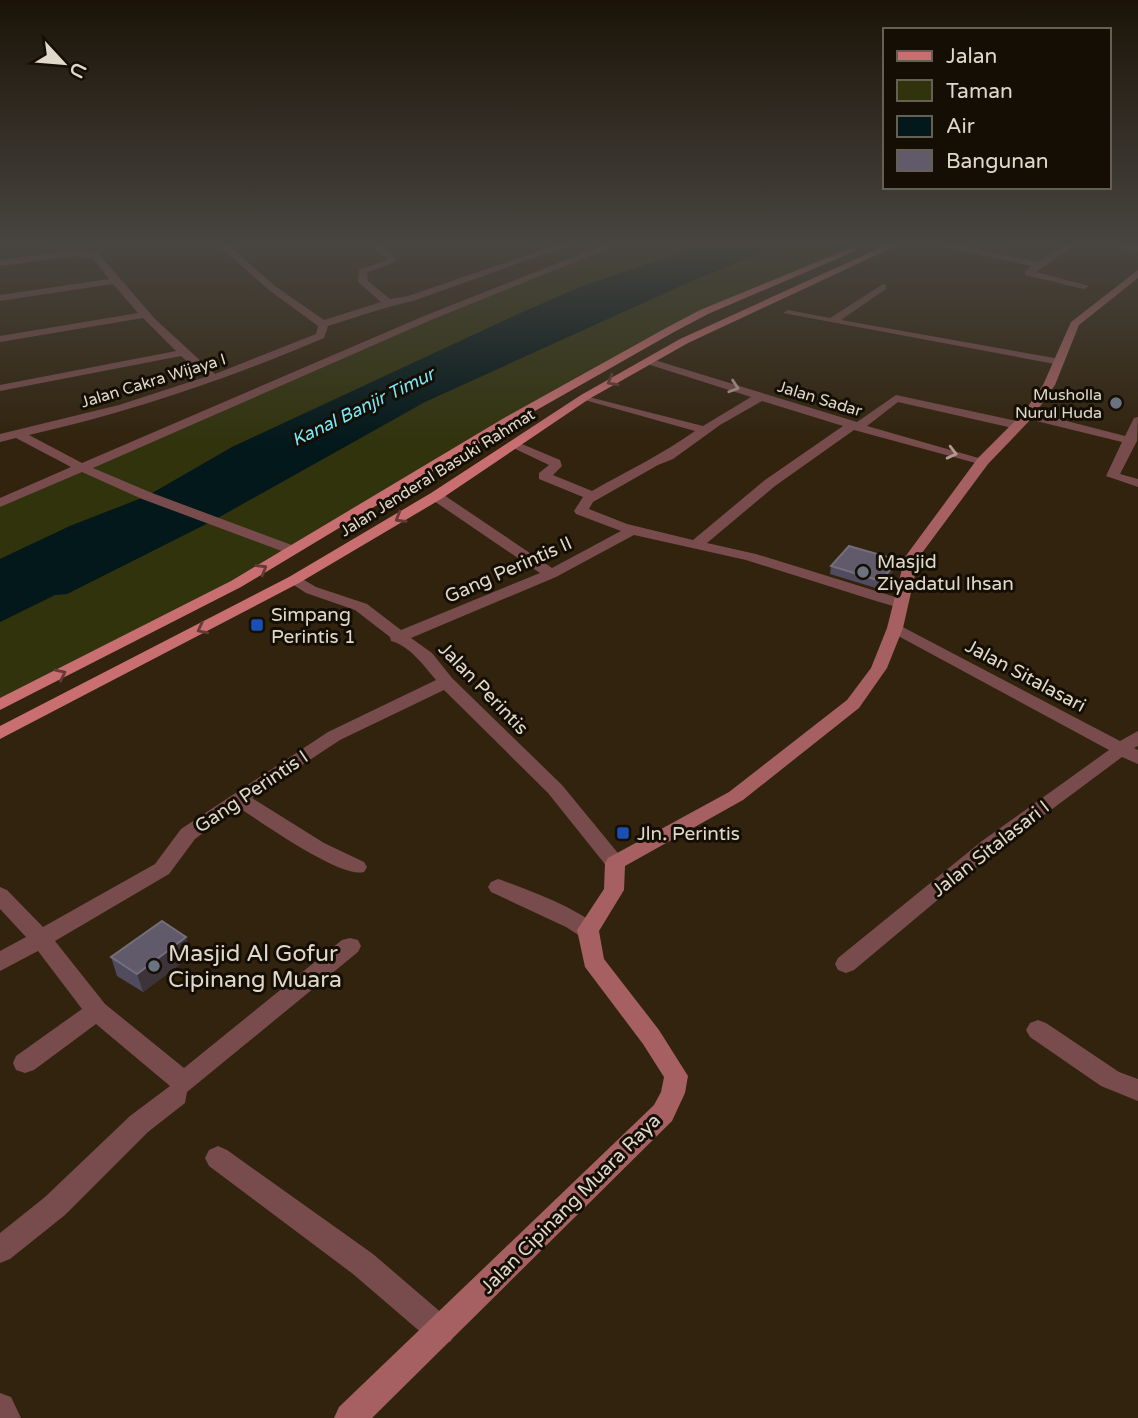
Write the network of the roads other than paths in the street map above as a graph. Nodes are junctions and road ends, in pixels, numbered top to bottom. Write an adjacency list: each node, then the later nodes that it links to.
1 (142, 311): 10 (street)
2 (304, 311): 12 (street)
3 (368, 311): 12 (street)
4 (440, 311): 30 (street)
5 (706, 311): 37 (main road, Jalan Jenderal Basuki Rahmat)
6 (748, 311): 15 (main road, Jalan Jenderal Basuki Rahmat)
7 (846, 311): 11 (street)
8 (1091, 311): 16 (street)
9 (788, 313): 11 (street)
10 (145, 315): 13 (street); 14 (street)
11 (832, 321): 16 (street)
12 (322, 324): 17 (street, Jalan Cakra Wijaya I)
13 (0, 339)
14 (182, 353): 17 (street); 18 (street)
15 (648, 361): 19 (street, Jalan Sadar, one-way to 19); 20 (main road, Jalan Jenderal Basuki Rahmat, one-way to 20)
16 (1060, 362): 21 (street)
17 (214, 379): 25 (street, Jalan Cakra Wijaya I)
18 (0, 388)
19 (762, 396): 23 (street, Jalan Sadar); 24 (street)
20 (585, 397): 24 (street); 28 (main road, Jalan Jenderal Basuki Rahmat)
21 (1022, 420): 23 (street); 27 (street); 29 (street)
22 (1138, 421): 27 (street)
23 (855, 426): 29 (street, Jalan Sadar, one-way to 29); 36 (street)
24 (705, 430): 33 (street)
25 (17, 434): 26 (street, Jalan Cakra Wijaya I); 30 (street)
26 (0, 438)
27 (1131, 441): 31 (street)
28 (513, 445): 32 (main road, Jalan Jenderal Basuki Rahmat); 33 (street)
29 (983, 461): 40 (street)
30 (80, 467): 34 (street); 37 (street)
31 (1138, 483)
32 (436, 496): 38 (street); 39 (main road, Jalan Jenderal Basuki Rahmat, one-way to 39)
33 (593, 496): 35 (street)
34 (0, 503)
35 (632, 531): 36 (street); 38 (street, Gang Perintis II)
36 (697, 544): 40 (street)
37 (292, 550): 44 (main road, Jalan Jenderal Basuki Rahmat, one-way to 37)
38 (551, 574): 42 (street, Gang Perintis II)
39 (294, 580): 42 (street, Jalan Perintis); 45 (main road, Jalan Jenderal Basuki Rahmat, one-way to 45)
40 (900, 603): 41 (street)
41 (895, 628): 47 (street, Jalan Sitalasari); 49 (street)
42 (397, 638): 43 (street, Jalan Perintis)
43 (446, 682): 48 (street, Gang Perintis I); 49 (street, Jalan Perintis)
44 (0, 705)
45 (0, 733)
46 (1138, 737): 47 (street, Jalan Sitalasari I)
47 (1129, 754): 57 (street, Jalan Sitalasari I)
48 (238, 798): 50 (street); 54 (street, Gang Perintis I)
49 (615, 863): 53 (street)
50 (357, 867)
51 (498, 887): 53 (street)
52 (0, 895): 54 (street)
53 (588, 930): 65 (street, Jalan Cipinang Muara Raya)
54 (41, 939): 56 (street, Gang Perintis I); 58 (street)
55 (349, 946): 58 (street)
56 (0, 962)
57 (846, 964)
58 (97, 1011): 60 (street)
59 (1038, 1030): 61 (street)
60 (25, 1063)
61 (1138, 1090)
62 (176, 1096): 64 (street)
63 (218, 1158): 65 (street)
64 (0, 1250)
65 (441, 1331): 68 (street, Jalan Cipinang Muara Raya)
66 (0, 1408): 67 (street)
67 (5, 1418)
68 (350, 1418)

